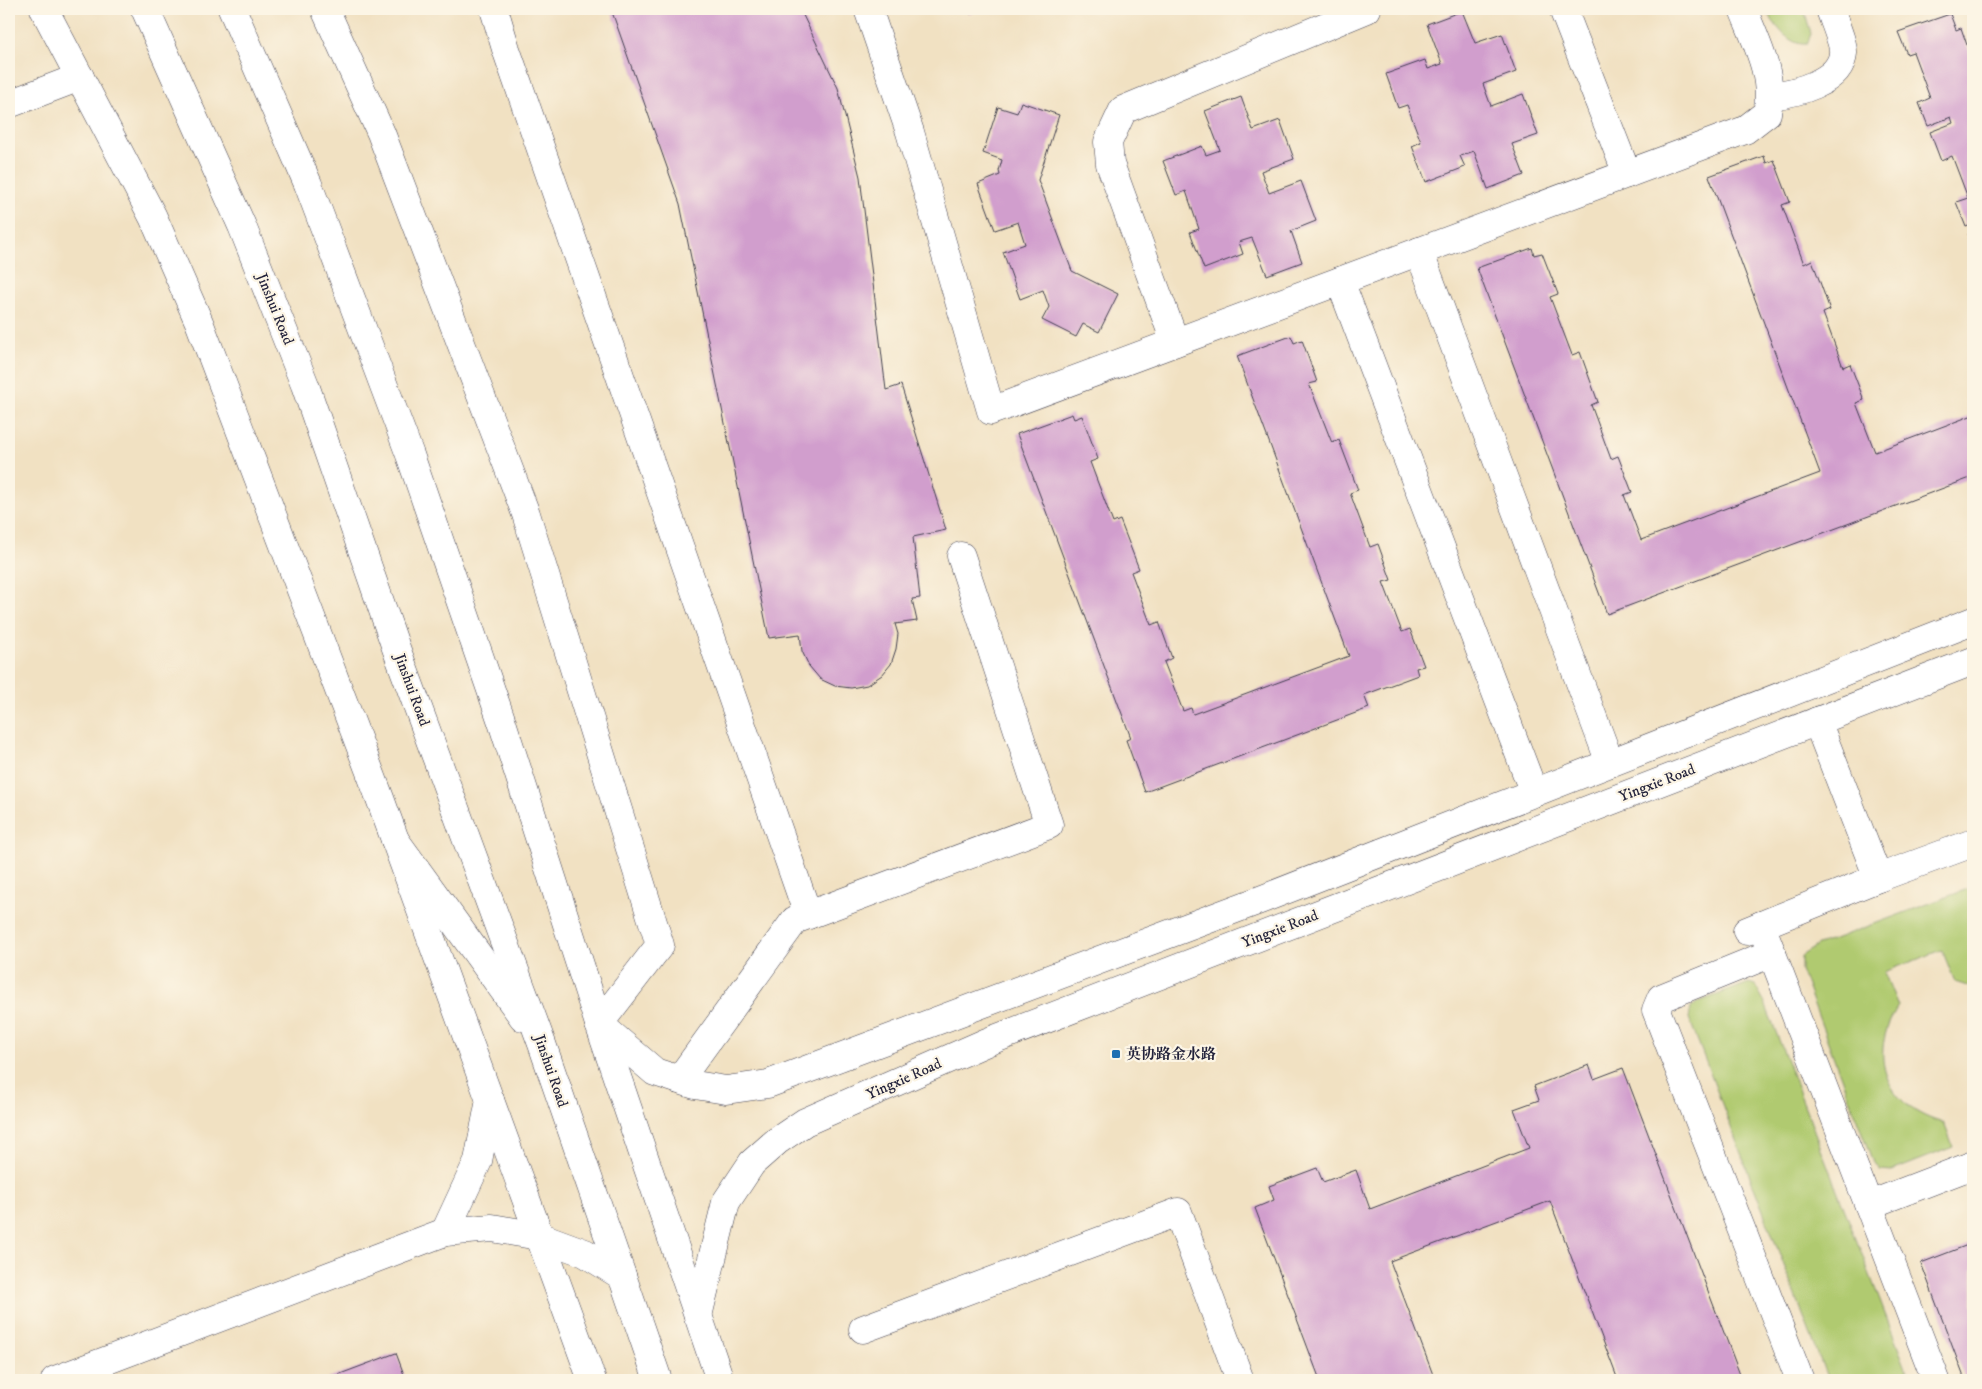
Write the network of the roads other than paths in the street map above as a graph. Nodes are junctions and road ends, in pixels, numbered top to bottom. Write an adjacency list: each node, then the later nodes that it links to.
1 (44, 9): 11 (street)
2 (145, 9): 30 (street, Jinshui Road)
3 (232, 9): 29 (street)
4 (325, 9): 29 (street)
5 (494, 9): 27 (street)
6 (868, 9): 17 (street)
7 (1367, 9): 17 (street)
8 (1563, 9): 14 (street)
9 (1743, 9): 12 (street)
10 (1830, 9): 12 (street)
11 (80, 78): 13 (street); 24 (street)
12 (1771, 96): 14 (street)
13 (9, 104)
14 (1627, 174): 15 (street)
15 (1419, 251): 16 (street); 22 (street)
16 (1340, 281): 17 (street); 23 (street)
17 (1175, 342)
18 (960, 556): 27 (street)
19 (1973, 622): 22 (street)
20 (1973, 660): 21 (street, Yingxie Road)
21 (1817, 721): 26 (street); 38 (street, Yingxie Road)
22 (1610, 763): 23 (street)
23 (1534, 793): 31 (street)
24 (395, 840): 30 (street); 32 (street)
25 (1973, 843): 26 (street)
26 (1878, 878): 28 (street)
27 (808, 915): 31 (street)
28 (1772, 953): 34 (street); 45 (street)
29 (599, 1024): 31 (street); 38 (street)
30 (542, 1044): 37 (street, Jinshui Road)
31 (679, 1080)
32 (490, 1100): 35 (street); 36 (street)
33 (1973, 1165): 34 (street)
34 (1869, 1205): 46 (street)
35 (444, 1232): 36 (street); 40 (street)
36 (539, 1236): 37 (street); 41 (street)
37 (622, 1276): 42 (street, Jinshui Road)
38 (698, 1316): 43 (street)
39 (863, 1329): 44 (street)
40 (55, 1380)
41 (592, 1380)
42 (658, 1380)
43 (720, 1380)
44 (1240, 1380)
45 (1800, 1380)
46 (1936, 1380)

